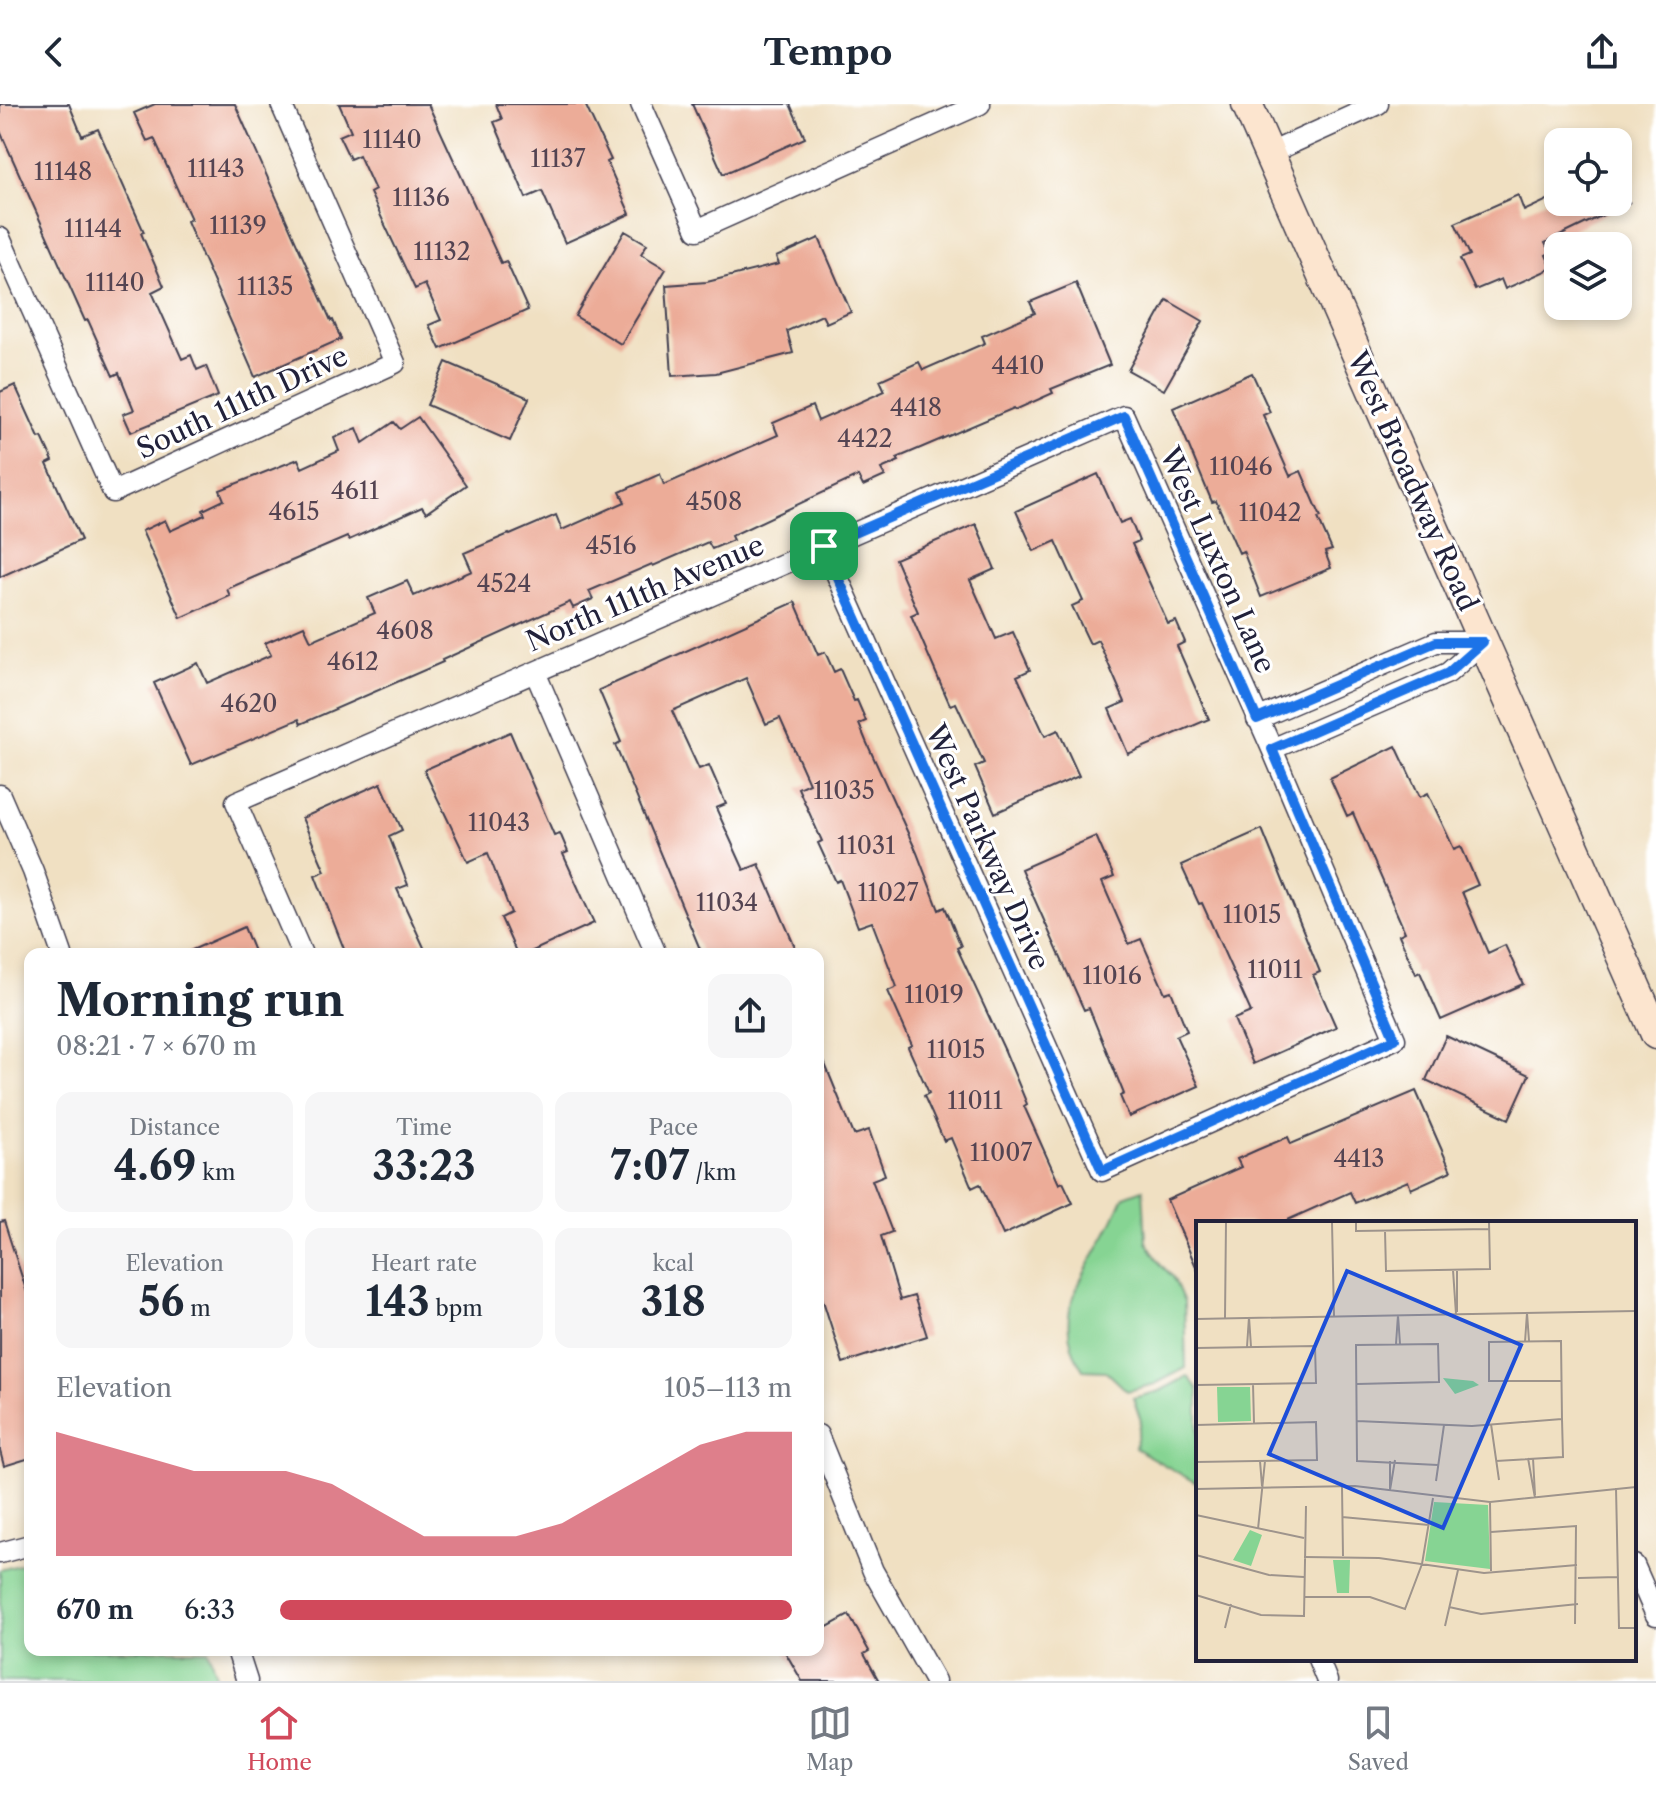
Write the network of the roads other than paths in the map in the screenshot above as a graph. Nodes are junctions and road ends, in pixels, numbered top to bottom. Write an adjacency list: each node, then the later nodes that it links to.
1 (281, 104): 7 (street, South 111th Drive)
2 (641, 104): 5 (street)
3 (1247, 104): 6 (main road, West Broadway Road)
4 (1378, 104): 6 (street)
5 (980, 105)
6 (1270, 153): 10 (main road, West Broadway Road)
7 (0, 238)
8 (1120, 418): 9 (street, North 111th Avenue); 12 (street, West Luxton Lane)
9 (824, 546): 11 (street, North 111th Avenue); 19 (street, West Parkway Drive)
10 (1483, 642): 12 (street); 13 (street); 18 (main road, West Broadway Road)
11 (535, 672): 16 (street, North 111th Avenue); 17 (street)
12 (1257, 719): 13 (street, West Luxton Lane)
13 (1272, 749): 19 (street, West Luxton Lane)
14 (0, 795): 15 (street)
15 (60, 948)
16 (299, 948)
17 (653, 948)
18 (1656, 1034)
19 (1395, 1039)
20 (824, 1450): 28 (street)
21 (24, 1547): 22 (street)
22 (0, 1553)
23 (1636, 1570): 24 (street)
24 (1656, 1615)
25 (239, 1656): 27 (street)
26 (1319, 1661): 29 (street)
27 (247, 1681)
28 (935, 1681)
29 (1327, 1681)

